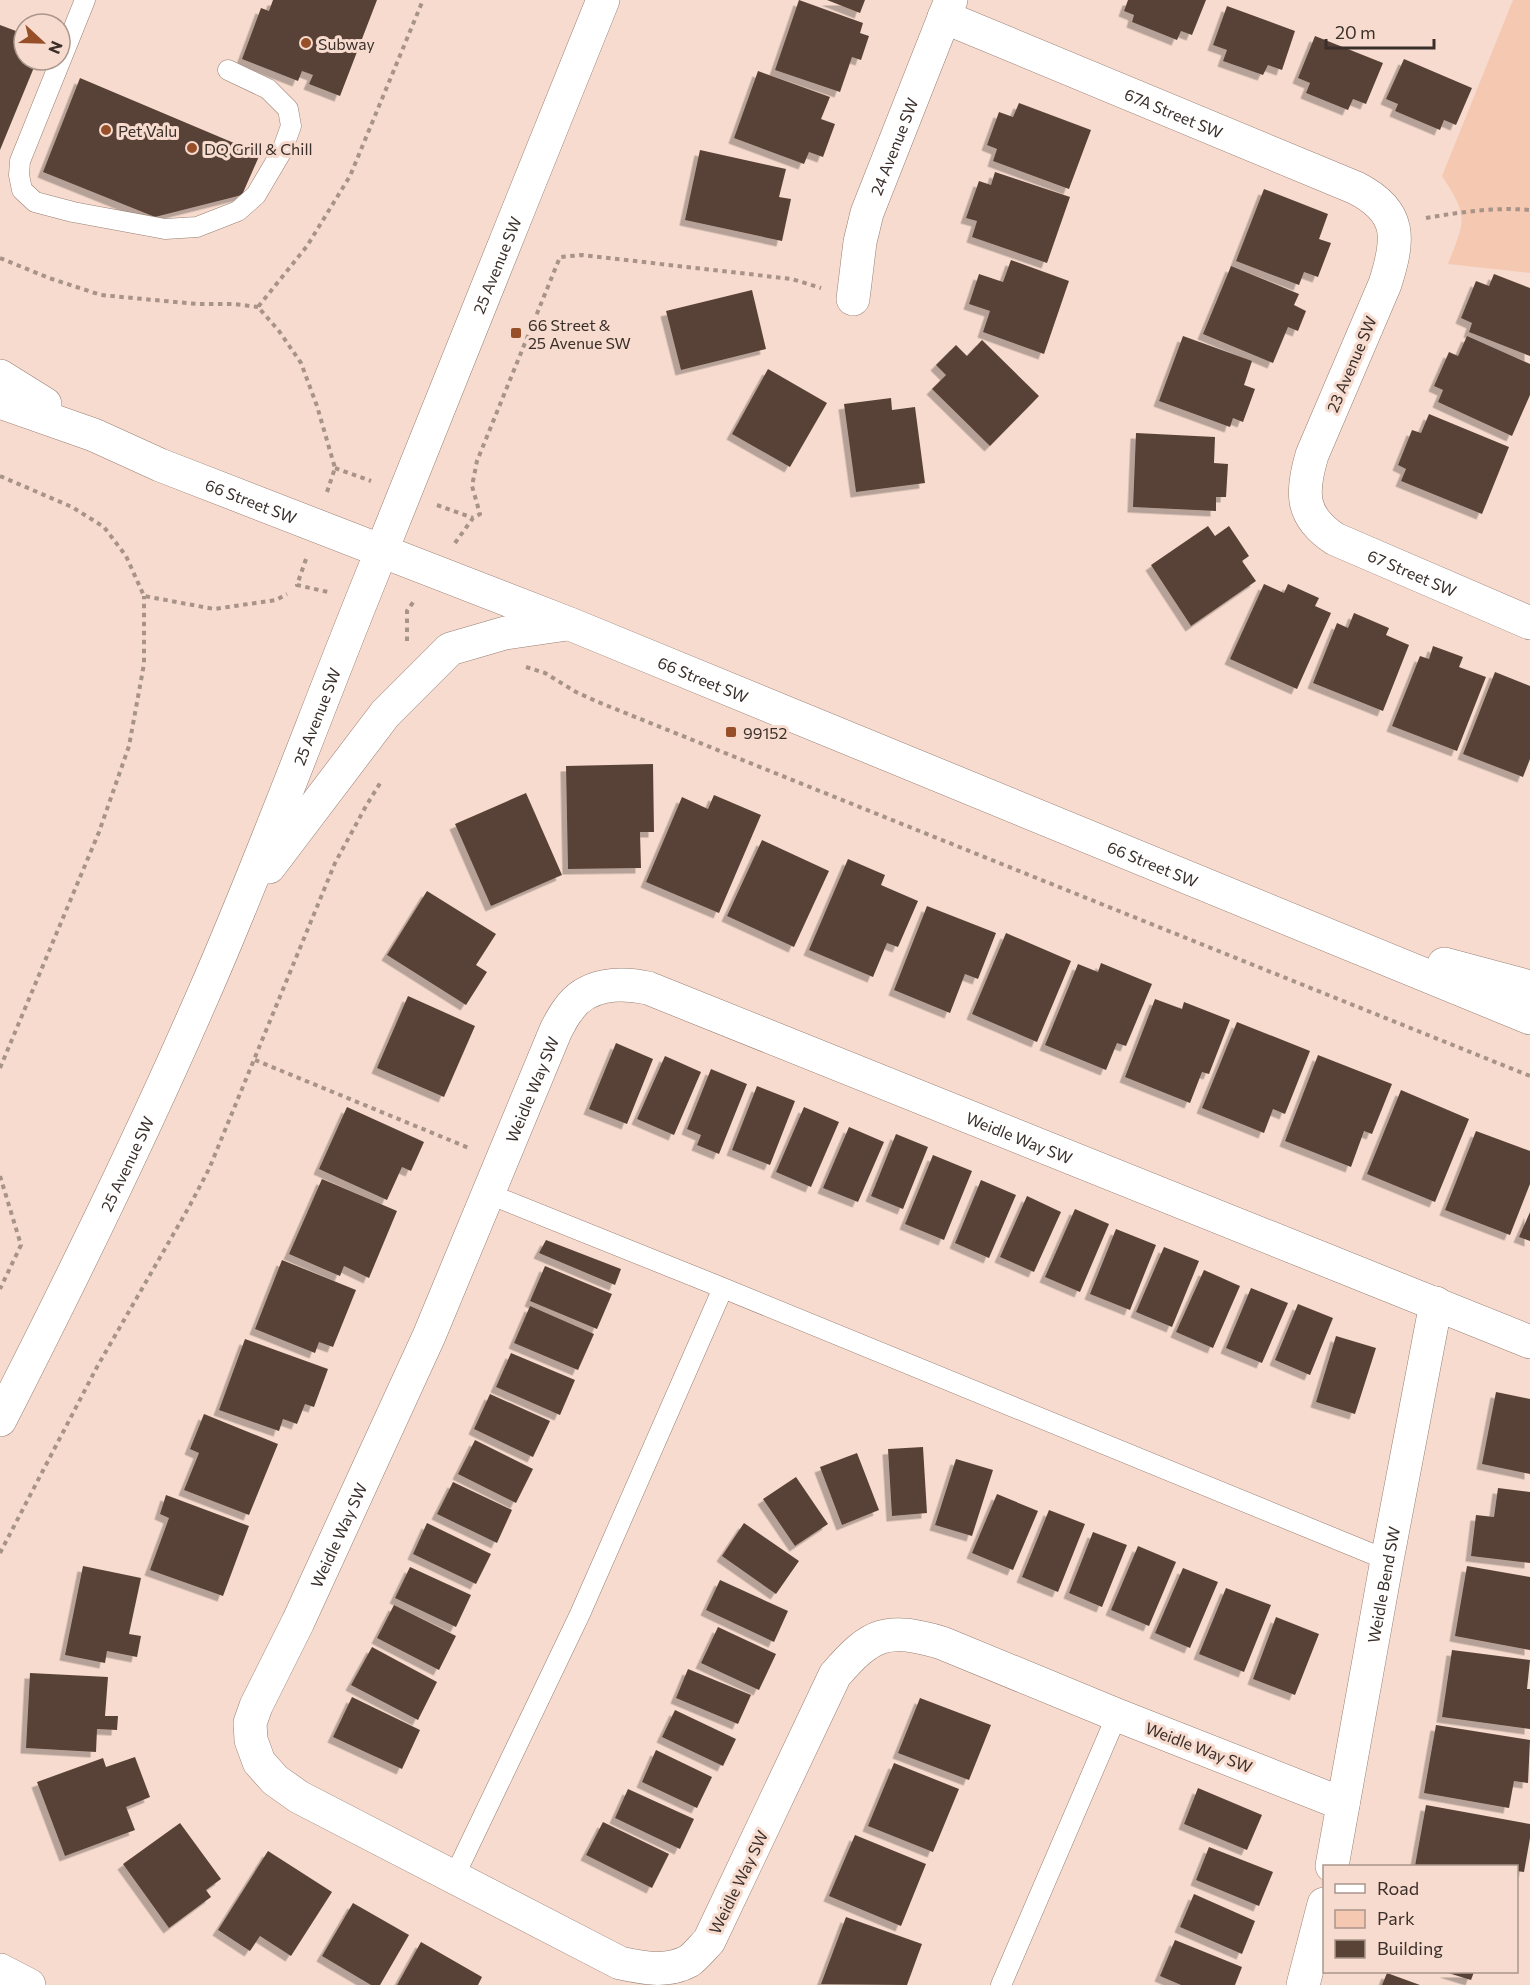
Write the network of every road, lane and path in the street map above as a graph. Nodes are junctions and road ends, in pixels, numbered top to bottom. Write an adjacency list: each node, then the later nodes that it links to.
1 (85, 0): 5 (lane)
2 (423, 0): 10 (path)
3 (603, 0): 18 (street, 25 Avenue SW)
4 (948, 9): 7 (street, 67A Street SW); 9 (street, 24 Avenue SW)
5 (228, 70)
6 (1530, 210): 7 (path)
7 (1393, 223): 16 (street, 23 Avenue SW)
8 (0, 258): 10 (path)
9 (853, 299): 17 (path)
10 (258, 307): 14 (path)
11 (0, 376): 13 (street, 66 Street SW)
12 (0, 402): 13 (street, 66 Street SW)
13 (94, 435): 18 (street, 66 Street SW)
14 (335, 468)
15 (0, 476): 20 (path)
16 (1305, 505): 22 (street, 67 Street SW)
17 (473, 518)
18 (381, 551): 23 (street, 66 Street SW); 27 (street, 25 Avenue SW)
19 (287, 594): 20 (path)
20 (144, 596): 32 (path)
21 (407, 611): 24 (path)
22 (1530, 623)
23 (570, 624): 27 (street); 28 (street, 66 Street SW)
24 (410, 650)
25 (522, 666): 33 (path)
26 (384, 777): 31 (path)
27 (242, 903): 41 (street, 25 Avenue SW)
28 (1309, 928): 29 (street, 66 Street SW); 30 (street, 66 Street SW)
29 (1530, 987)
30 (1530, 1018)
31 (255, 1060): 34 (path); 42 (path)
32 (0, 1068)
33 (1530, 1076)
34 (503, 1162): 36 (street, Weidle Way SW); 39 (street, Weidle Way SW)
35 (0, 1176): 38 (path)
36 (489, 1194): 37 (lane); 47 (street, Weidle Way SW)
37 (723, 1288): 43 (lane); 47 (lane)
38 (0, 1289)
39 (1436, 1303): 40 (street, Weidle Way SW); 43 (street, Weidle Bend SW)
40 (1530, 1342)
41 (0, 1420)
42 (0, 1553)
43 (1387, 1560): 45 (street, Weidle Bend SW)
44 (1117, 1715): 45 (street, Weidle Way SW); 47 (street, Weidle Way SW); 51 (lane)
45 (1343, 1804): 46 (street, Weidle Bend SW)
46 (1332, 1865)
47 (453, 1877)
48 (1323, 1908): 52 (street)
49 (0, 1970): 50 (street)
50 (29, 1985)
51 (1001, 1985)
52 (1303, 1985)

